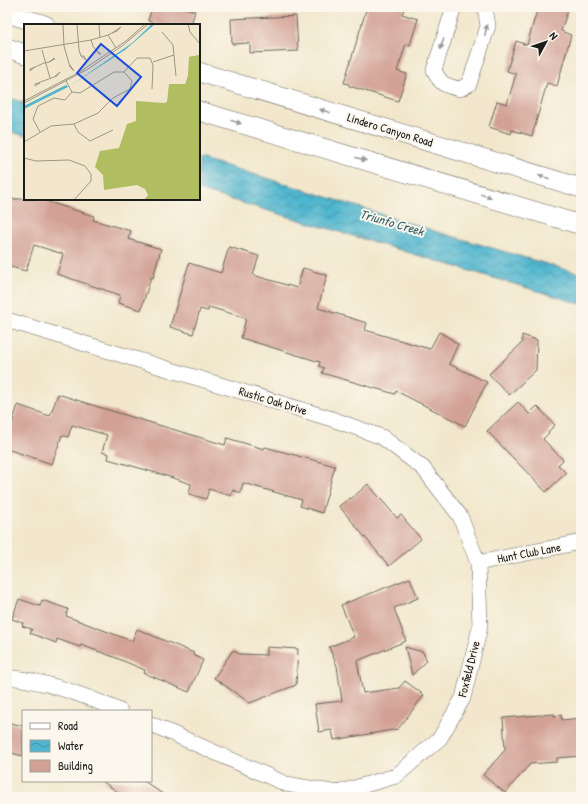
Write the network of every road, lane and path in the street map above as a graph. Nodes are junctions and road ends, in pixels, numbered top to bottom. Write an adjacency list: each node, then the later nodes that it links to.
1 (454, 7): 2 (street, one-way to 2)
2 (485, 7)
3 (7, 13): 4 (street)
4 (42, 24)
5 (7, 48): 6 (street)
6 (24, 54)
7 (200, 72): 9 (street, Lindero Canyon Road, one-way to 7)
8 (200, 111): 10 (street, one-way to 10)
9 (581, 188)
10 (581, 225)
11 (7, 320): 13 (street, Rustic Oak Drive)
12 (581, 542): 13 (street, Hunt Club Lane)
13 (478, 563): 16 (street, Foxfield Drive)
14 (7, 677): 15 (street)
15 (118, 710)
16 (152, 724)

